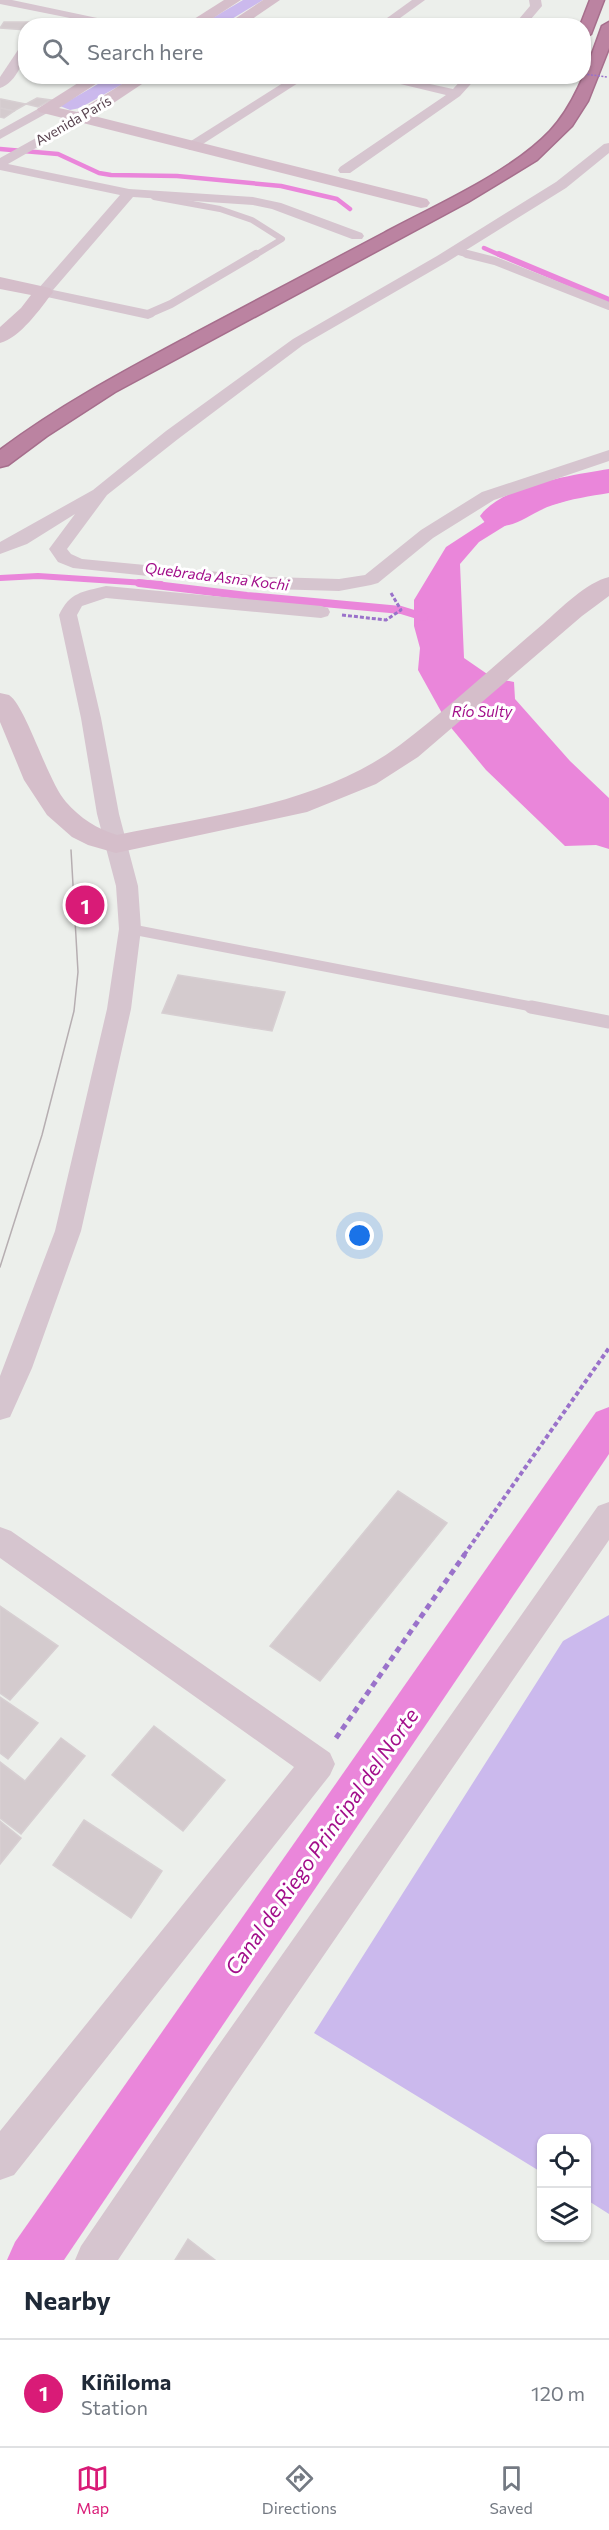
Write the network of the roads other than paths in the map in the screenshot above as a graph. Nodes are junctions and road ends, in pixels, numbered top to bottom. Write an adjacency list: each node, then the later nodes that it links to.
1 (234, 0): 10 (street)
2 (273, 0): 11 (street)
3 (419, 0): 12 (street)
4 (535, 0): 13 (street)
5 (597, 0): 14 (highway)
6 (0, 1): 7 (street)
7 (53, 10): 8 (street); 9 (street)
8 (46, 18)
9 (92, 18)
10 (204, 18)
11 (244, 18)
12 (393, 18)
13 (525, 18)
14 (590, 18)
15 (609, 26): 17 (highway)
16 (18, 68): 18 (street)
17 (591, 73)
18 (0, 84)
19 (83, 84): 26 (street)
20 (134, 84): 27 (street, Avenida París)
21 (290, 84): 29 (street)
22 (412, 84): 25 (street)
23 (464, 84): 25 (street)
24 (586, 84): 45 (highway)
25 (456, 93): 33 (street)
26 (45, 109): 27 (street); 28 (street, Avenida París)
27 (81, 117): 29 (street); 32 (street, Avenida París)
28 (2, 132)
29 (190, 146): 35 (street)
30 (609, 147): 37 (street)
31 (491, 162): 35 (highway)
32 (0, 164): 34 (street)
33 (345, 170)
34 (129, 193): 36 (street); 39 (street); 41 (lane)
35 (421, 203): 36 (highway)
36 (357, 236): 43 (highway)
37 (455, 251): 40 (lane); 46 (street)
38 (0, 283): 39 (street)
39 (43, 292): 41 (street); 42 (street)
40 (609, 306)
41 (148, 314)
42 (0, 337)
43 (72, 388)
44 (609, 455): 46 (street)
45 (0, 460)
46 (101, 491): 47 (street)
47 (0, 549)
48 (609, 584): 51 (street)
49 (321, 612): 51 (street)
50 (0, 701): 51 (street)
51 (116, 844): 52 (street)
52 (130, 929): 53 (lane); 54 (street)
53 (609, 1022)
54 (0, 1408)
55 (609, 1515): 58 (street)
56 (0, 1541): 57 (street)
57 (0, 2161)
58 (95, 2260)

